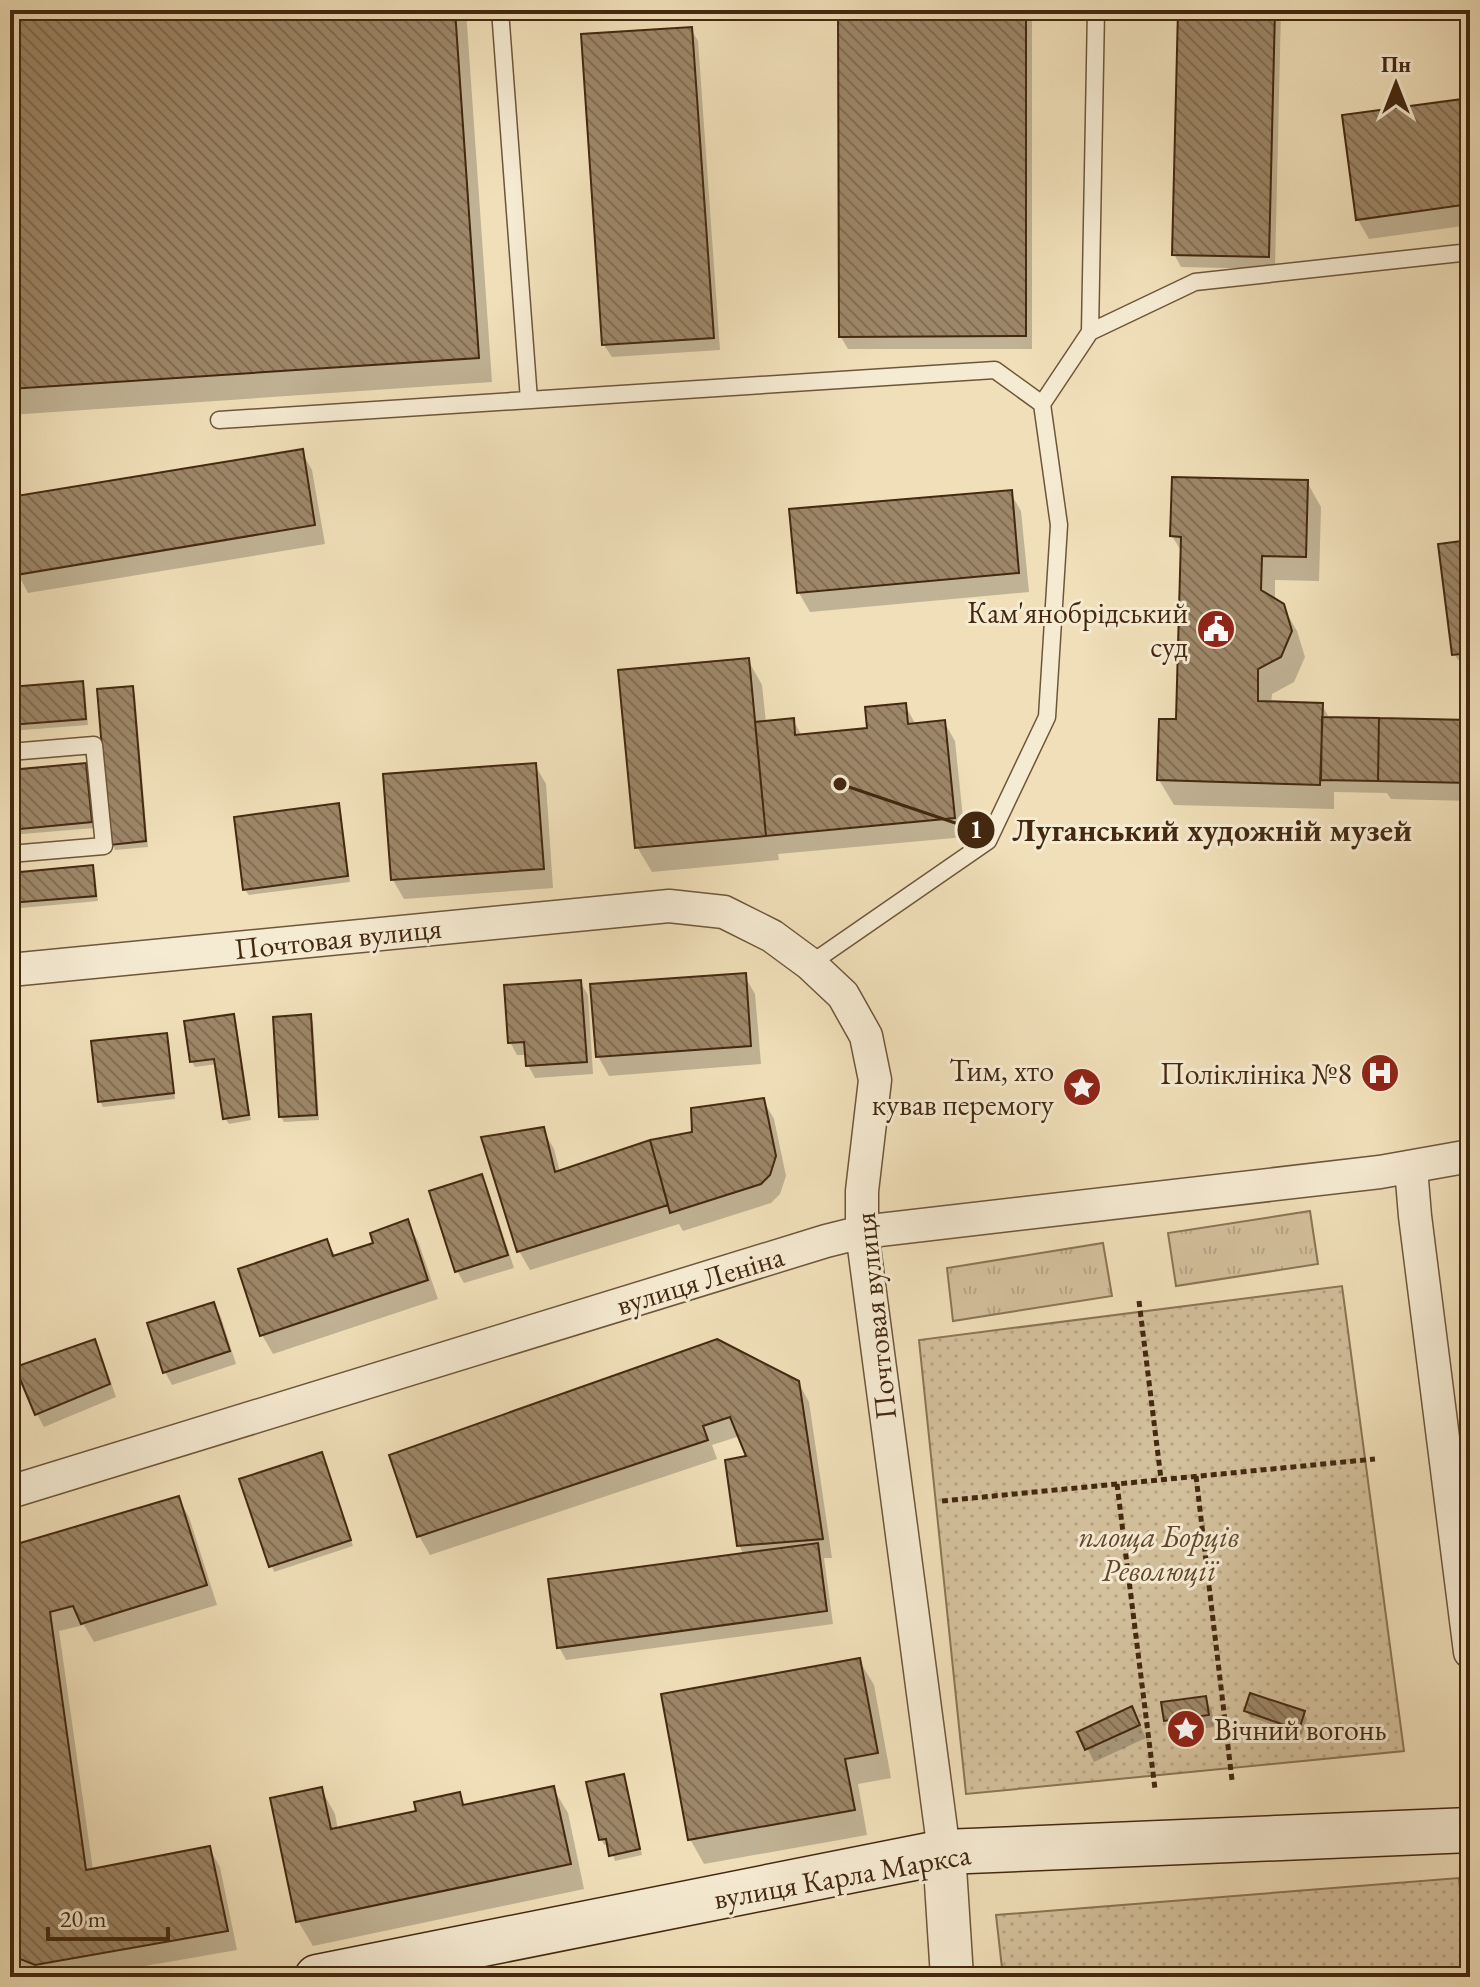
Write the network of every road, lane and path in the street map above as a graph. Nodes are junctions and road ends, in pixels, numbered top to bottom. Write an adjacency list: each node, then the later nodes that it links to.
1 (500, 10): 5 (lane)
2 (1096, 10): 4 (lane)
3 (1470, 252): 4 (lane)
4 (1090, 332): 6 (lane)
5 (529, 400): 6 (lane); 7 (lane)
6 (1042, 404): 10 (lane)
7 (219, 420)
8 (10, 752): 9 (lane)
9 (10, 854)
10 (810, 964): 11 (street, Почтовая вулиця); 14 (street, Почтовая вулиця)
11 (10, 970)
12 (1470, 1156): 13 (street, вулиця Леніна)
13 (1411, 1168): 14 (street, вулиця Леніна); 22 (street)
14 (862, 1232): 20 (street, вулиця Леніна); 26 (street, Почтовая вулиця)
15 (1139, 1301): 18 (path)
16 (1375, 1459): 17 (path)
17 (1196, 1476): 18 (path); 23 (path)
18 (1161, 1479): 19 (path)
19 (1117, 1484): 21 (path); 24 (path)
20 (10, 1492)
21 (942, 1501)
22 (1470, 1652)
23 (1232, 1780)
24 (1155, 1789)
25 (1470, 1830): 26 (main road, вулиця Карла Маркса)
26 (944, 1852): 27 (main road, вулиця Карла Маркса); 28 (street, Почтовая вулиця)
27 (317, 1977)
28 (952, 1977)

